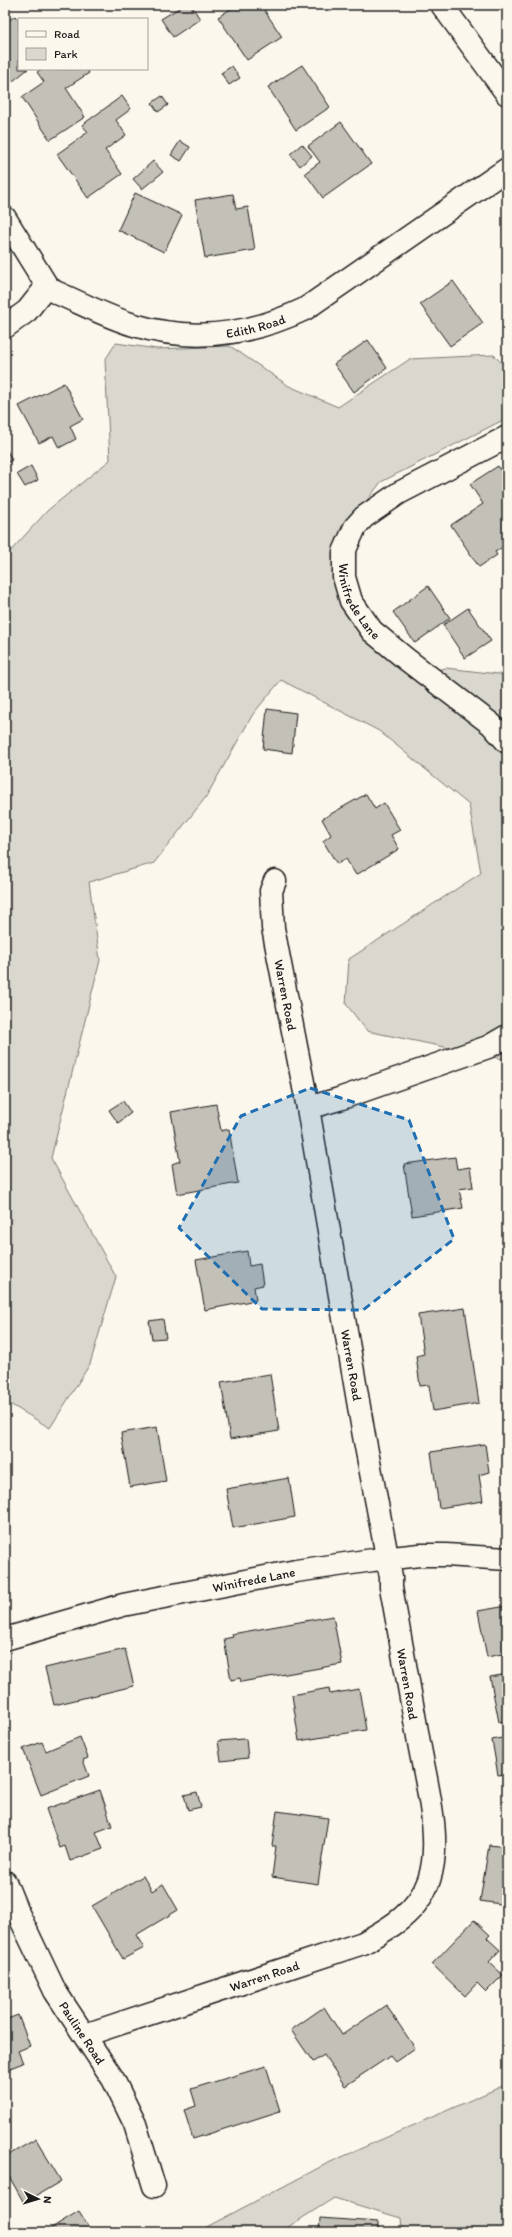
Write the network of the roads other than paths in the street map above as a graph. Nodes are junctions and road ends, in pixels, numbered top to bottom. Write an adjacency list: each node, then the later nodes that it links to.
1 (442, 5): 2 (street)
2 (507, 94)
3 (507, 169): 5 (street, Edith Road)
4 (5, 218): 5 (street, Edith Road)
5 (47, 286): 6 (street)
6 (5, 327)
7 (507, 438): 8 (street, Winifrede Lane)
8 (507, 742)
9 (274, 881): 11 (street, Warren Road)
10 (507, 1036): 11 (street)
11 (308, 1108): 12 (street, Warren Road)
12 (387, 1559): 13 (street, Winifrede Lane); 14 (street, Winifrede Lane); 16 (street, Warren Road)
13 (507, 1559)
14 (5, 1639)
15 (5, 1882): 16 (street, Pauline Road)
16 (85, 2035): 17 (street, Pauline Road)
17 (154, 2186)

